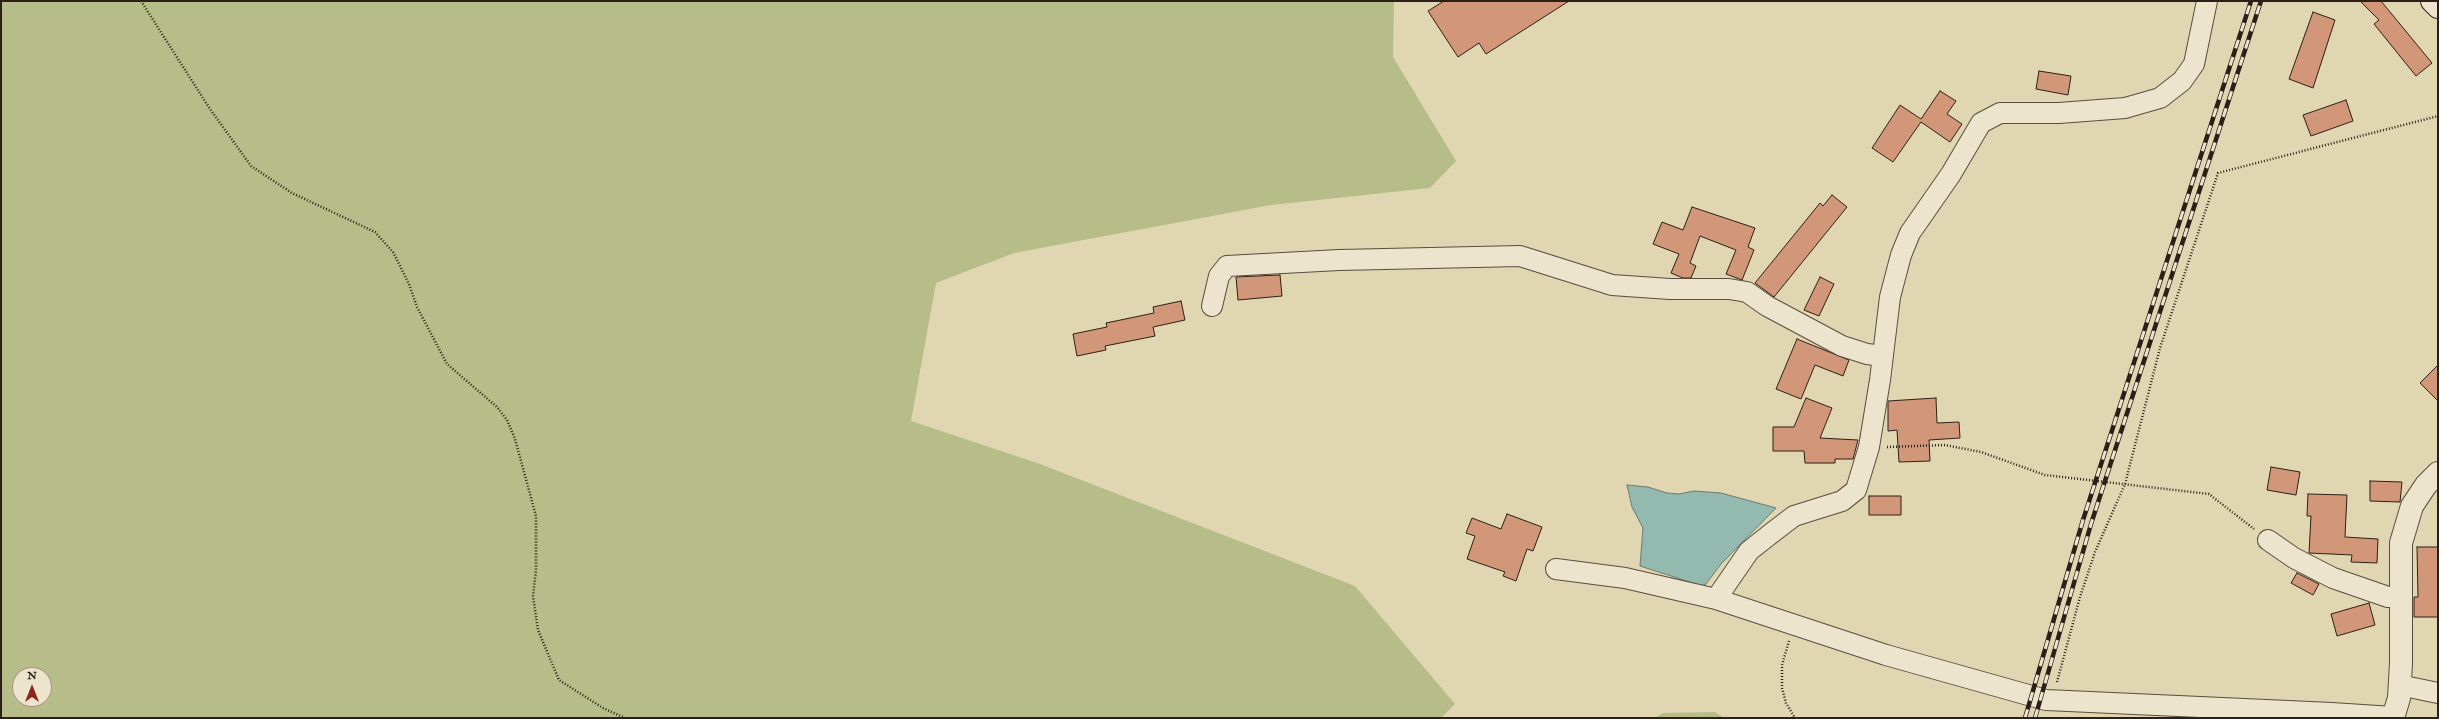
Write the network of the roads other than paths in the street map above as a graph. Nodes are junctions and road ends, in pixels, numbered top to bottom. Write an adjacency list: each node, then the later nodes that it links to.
1 (2207, 1): 5 (street)
2 (2432, 1): 3 (street)
3 (2438, 7)
4 (1212, 306): 5 (street)
5 (1883, 356): 10 (street)
6 (2438, 473): 9 (street)
7 (2268, 540): 9 (street)
8 (1556, 569): 10 (street)
9 (2400, 598): 11 (street)
10 (1716, 599): 13 (street)
11 (2399, 685): 12 (street); 13 (street)
12 (2438, 693)
13 (2393, 718)

